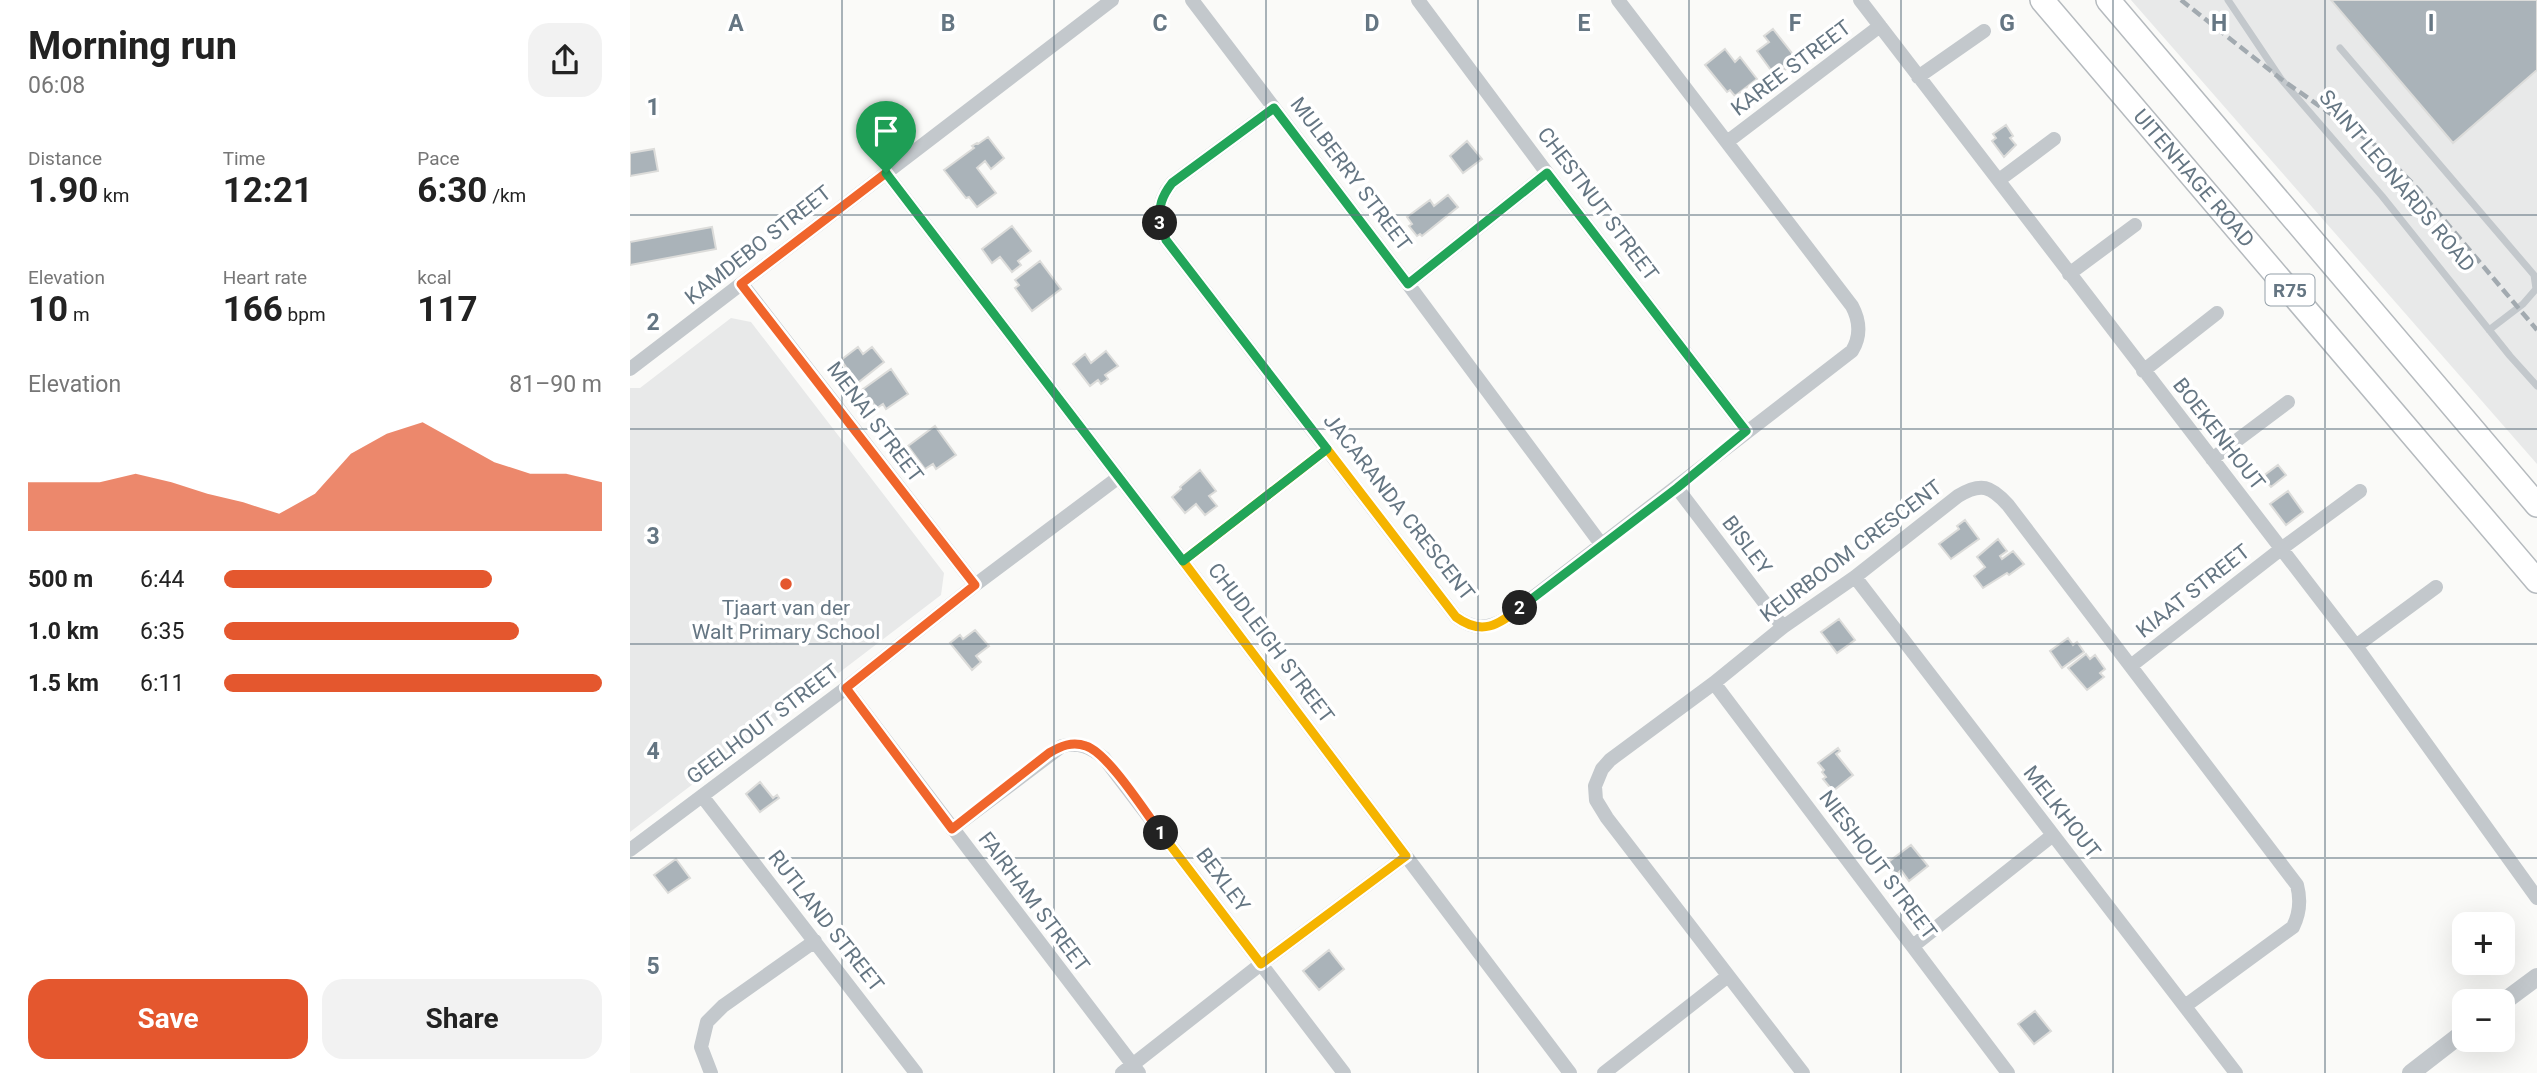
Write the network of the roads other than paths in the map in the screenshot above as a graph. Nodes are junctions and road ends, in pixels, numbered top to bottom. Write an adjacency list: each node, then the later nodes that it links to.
1 (1112, 0): 16 (street, KAMDEBO STREET)
2 (1192, 0): 13 (street, MULBERRY STREET)
3 (1418, 0): 17 (street, CHESTNUT STREET)
4 (1618, 0): 15 (street, JACARANDA CRESCENT)
5 (1860, 0): 9 (street, BOEKENHOUT)
6 (2042, 0): 40 (main road, UITENHAGE ROAD / R75)
7 (2108, 0): 35 (main road, R75)
8 (2228, 0): 24 (lane, SAINT LEONARDS ROAD)
9 (1880, 26): 12 (street, BOEKENHOUT); 15 (street, KAREE STREET)
10 (1984, 31): 12 (street)
11 (2340, 48): 24 (lane)
12 (1918, 77): 18 (street, BOEKENHOUT)
13 (1274, 108): 22 (street, MULBERRY STREET); 30 (street, JACARANDA CRESCENT)
14 (2054, 139): 18 (street)
15 (1727, 142): 29 (street, JACARANDA CRESCENT)
16 (886, 173): 21 (street, KAMDEBO STREET); 32 (street, CHUDLEIGH STREET)
17 (1547, 173): 22 (street); 29 (street, CHESTNUT STREET)
18 (1999, 180): 20 (street, BOEKENHOUT)
19 (2135, 225): 20 (street)
20 (2069, 274): 26 (street, BOEKENHOUT)
21 (741, 284): 25 (street, KAMDEBO STREET); 41 (street, MENAI STREET)
22 (1408, 284): 36 (street, MULBERRY STREET)
23 (2217, 313): 26 (street)
24 (2490, 330): 27 (lane, SAINT LEONARDS ROAD)
25 (630, 369)
26 (2143, 371): 31 (street, BOEKENHOUT)
27 (2537, 386)
28 (2288, 402): 31 (street)
29 (1746, 431): 33 (street, JACARANDA CRESCENT)
30 (1327, 449): 36 (street, JACARANDA CRESCENT); 38 (street)
31 (2212, 459): 37 (street, BOEKENHOUT)
32 (1119, 477): 38 (street, CHUDLEIGH STREET); 41 (street, GEELHOUT STREET)
33 (1677, 488): 36 (street, JACARANDA CRESCENT); 43 (street, BISLEY)
34 (2360, 491): 37 (street, KIAAT STREET)
35 (2537, 505)
36 (1601, 544)
37 (2281, 550): 44 (street, BOEKENHOUT); 45 (street, KIAAT STREET)
38 (1183, 561): 52 (street, CHUDLEIGH STREET)
39 (1855, 577): 43 (street, KEURBOOM CRESCENT); 45 (street, KEURBOOM CRESCENT); 50 (street, MELKHOUT)
40 (2537, 581)
41 (975, 585): 47 (street, GEELHOUT STREET)
42 (2436, 587): 44 (street)
43 (1783, 628): 46 (street, KEURBOOM CRESCENT)
44 (2356, 646): 53 (street, BOEKENHOUT)
45 (2132, 665): 60 (street, KEURBOOM CRESCENT)
46 (1714, 683): 55 (street, NIESHOUT STREET); 57 (street, KEURBOOM CRESCENT)
47 (846, 688): 48 (street, GEELHOUT STREET); 49 (street, FAIRHAM STREET)
48 (702, 796): 51 (street, GEELHOUT STREET); 54 (street, RUTLAND STREET)
49 (952, 829): 56 (street, BEXLEY); 62 (street, FAIRHAM STREET)
50 (2053, 835): 55 (street); 60 (street, MELKHOUT)
51 (630, 850)
52 (1406, 856): 56 (street); 66 (street, CHUDLEIGH STREET)
53 (2537, 898)
54 (815, 941): 63 (street); 64 (street, RUTLAND STREET)
55 (1913, 946): 69 (street, NIESHOUT STREET)
56 (1261, 964): 62 (street); 65 (street, BEXLEY)
57 (1728, 976): 67 (street); 68 (street, KEURBOOM CRESCENT)
58 (2537, 977): 59 (street)
59 (2515, 993)
60 (2185, 1006): 70 (street, MELKHOUT)
61 (2452, 1041): 71 (street)
62 (1131, 1070)
63 (711, 1073)
64 (916, 1073)
65 (1344, 1073)
66 (1570, 1073)
67 (1604, 1073)
68 (1803, 1073)
69 (2008, 1073)
70 (2236, 1073)
71 (2411, 1073)

